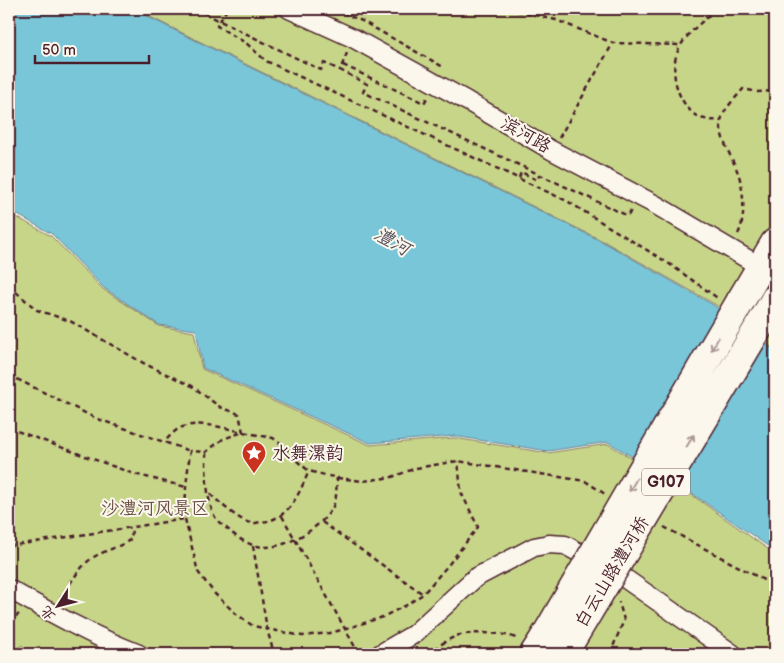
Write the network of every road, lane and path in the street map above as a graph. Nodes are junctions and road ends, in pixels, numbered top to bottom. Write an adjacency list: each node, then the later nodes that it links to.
1 (197, 9): 7 (path)
2 (227, 9): 7 (path)
3 (289, 9): 8 (street, 滨河路)
4 (334, 9): 13 (path)
5 (508, 9): 9 (path)
6 (716, 9): 10 (path)
7 (220, 22): 12 (path); 19 (path)
8 (353, 38): 11 (path); 14 (street, 滨河路)
9 (612, 44): 10 (path); 17 (path)
10 (680, 45): 16 (path)
11 (342, 65): 12 (path); 14 (path)
12 (340, 70): 18 (path)
13 (452, 72)
14 (435, 83): 17 (street, 滨河路)
15 (775, 87): 16 (path)
16 (721, 121): 22 (path)
17 (551, 150): 20 (street, 滨河路)
18 (540, 174): 19 (path); 20 (path)
19 (519, 178): 25 (path)
20 (640, 196): 22 (street, 滨河路)
21 (775, 243): 23 (highway, G107)
22 (730, 249): 23 (street, 滨河路)
23 (761, 267): 25 (highway, G107)
24 (9, 286): 31 (path)
25 (731, 302): 56 (highway, 白云山路澧河桥 / G107, one-way to 56, bridge)
26 (770, 307): 56 (highway, 白云山路澧河桥 / G107, one-way to 26, bridge)
27 (9, 375): 28 (path)
28 (14, 378): 29 (path); 32 (path)
29 (9, 387)
30 (9, 428): 38 (path)
31 (243, 432): 32 (path); 34 (path); 36 (path)
32 (165, 441): 33 (path)
33 (190, 451): 34 (path); 38 (path)
34 (206, 452): 39 (path)
35 (458, 461): 37 (path); 40 (path); 52 (path)
36 (309, 471): 37 (path); 41 (path)
37 (337, 478): 43 (path)
38 (186, 487): 42 (path)
39 (209, 494): 41 (path); 48 (path)
40 (608, 496)
41 (282, 516): 46 (path)
42 (185, 519): 45 (path); 54 (path)
43 (322, 522): 46 (path); 52 (path)
44 (659, 525): 50 (path)
45 (132, 527): 47 (path); 53 (path)
46 (295, 540): 48 (path); 55 (path)
47 (9, 546)
48 (253, 546): 54 (path)
49 (620, 575): 63 (street); 65 (path); 66 (street)
50 (775, 586)
51 (9, 589): 53 (street)
52 (423, 594): 55 (path)
53 (52, 613): 58 (street)
54 (267, 628): 55 (path); 61 (path)
55 (345, 629): 62 (path)
56 (545, 647): 64 (path)
57 (212, 653): 59 (path); 60 (path)
58 (139, 654)
59 (185, 654)
60 (219, 654)
61 (274, 654)
62 (359, 654)
63 (380, 654)
64 (426, 654)
65 (610, 654)
66 (733, 654)

